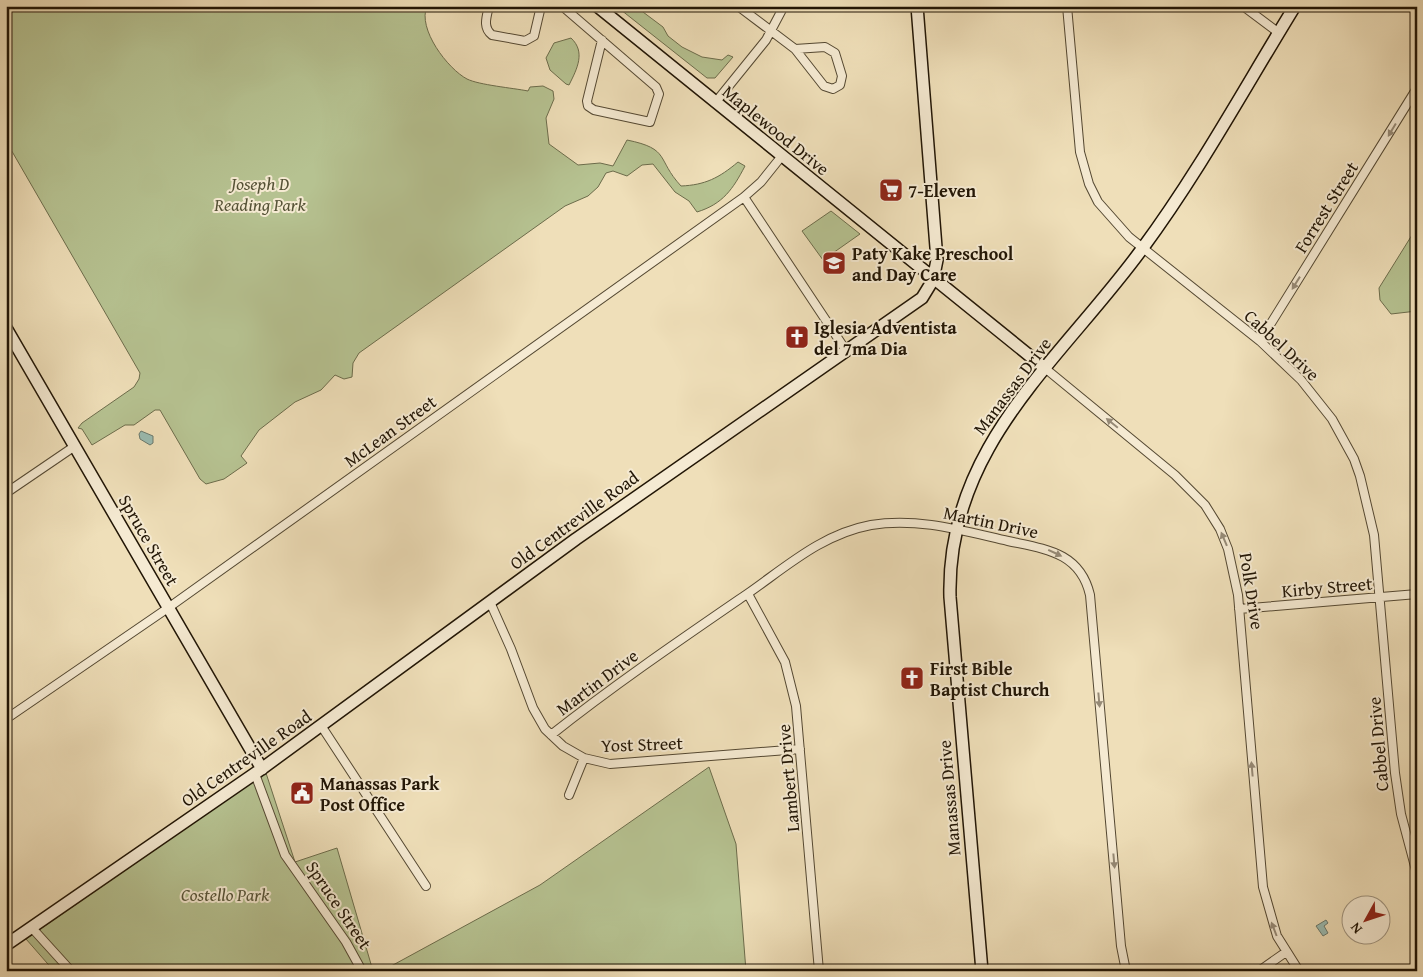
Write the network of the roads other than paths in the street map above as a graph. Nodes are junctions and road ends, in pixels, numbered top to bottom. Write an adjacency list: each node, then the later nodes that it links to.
1 (489, 6): 2 (street)
2 (541, 6)
3 (562, 6): 13 (street)
4 (597, 6): 16 (main road, Maplewood Drive)
5 (738, 6): 11 (street)
6 (784, 6): 11 (street)
7 (917, 6): 20 (main road, Old Centreville Road)
8 (1067, 6): 19 (street, Cabbel Drive)
9 (1243, 6): 12 (street)
10 (1295, 6): 12 (main road, Manassas Drive)
11 (772, 31): 14 (street); 16 (street)
12 (1279, 33): 19 (main road, Manassas Drive)
13 (602, 40): 13 (street)
14 (795, 49): 14 (street)
15 (1417, 88): 22 (street, Forrest Street, one-way to 22)
16 (715, 103): 17 (main road, Maplewood Drive)
17 (781, 157): 18 (street, McLean Street); 20 (main road, Maplewood Drive)
18 (744, 197): 23 (street); 32 (street, McLean Street)
19 (1143, 249): 22 (street, Cabbel Drive); 24 (main road, Manassas Drive)
20 (933, 280): 23 (main road, Old Centreville Road); 24 (main road, Polk Drive)
21 (6, 328): 25 (main road, Spruce Street)
22 (1260, 341): 30 (street, Cabbel Drive)
23 (847, 352): 31 (main road, Old Centreville Road)
24 (1046, 369): 27 (main road, Manassas Drive); 33 (street, Polk Drive, one-way to 24)
25 (75, 446): 26 (street); 32 (main road, Spruce Street)
26 (6, 493)
27 (956, 530): 28 (street, Martin Drive); 49 (main road, Manassas Drive); 50 (street, Martin Drive, one-way to 50)
28 (748, 594): 36 (street, Martin Drive); 37 (street, Lambert Drive)
29 (1417, 594): 30 (street, Kirby Street)
30 (1380, 597): 33 (street, Kirby Street); 41 (street, Cabbel Drive)
31 (490, 602): 35 (main road, Old Centreville Road); 36 (street, Yost Street)
32 (168, 608): 34 (street, McLean Street); 39 (main road, Spruce Street)
33 (1239, 609): 45 (street, Polk Drive, one-way to 33)
34 (6, 719)
35 (322, 726): 39 (main road, Old Centreville Road); 42 (street)
36 (551, 735): 38 (street, Yost Street)
37 (800, 749): 38 (street, Yost Street); 48 (street, Lambert Drive)
38 (584, 758): 40 (street)
39 (258, 772): 43 (main road, Old Centreville Road); 47 (street, Spruce Street)
40 (569, 795)
41 (1417, 874)
42 (426, 886)
43 (32, 928): 44 (main road, Old Centreville Road); 46 (street)
44 (6, 945)
45 (1286, 952): 51 (street); 52 (street, Polk Drive)
46 (71, 971)
47 (362, 971)
48 (819, 971)
49 (982, 971)
50 (1126, 971)
51 (1258, 971)
52 (1299, 971)

